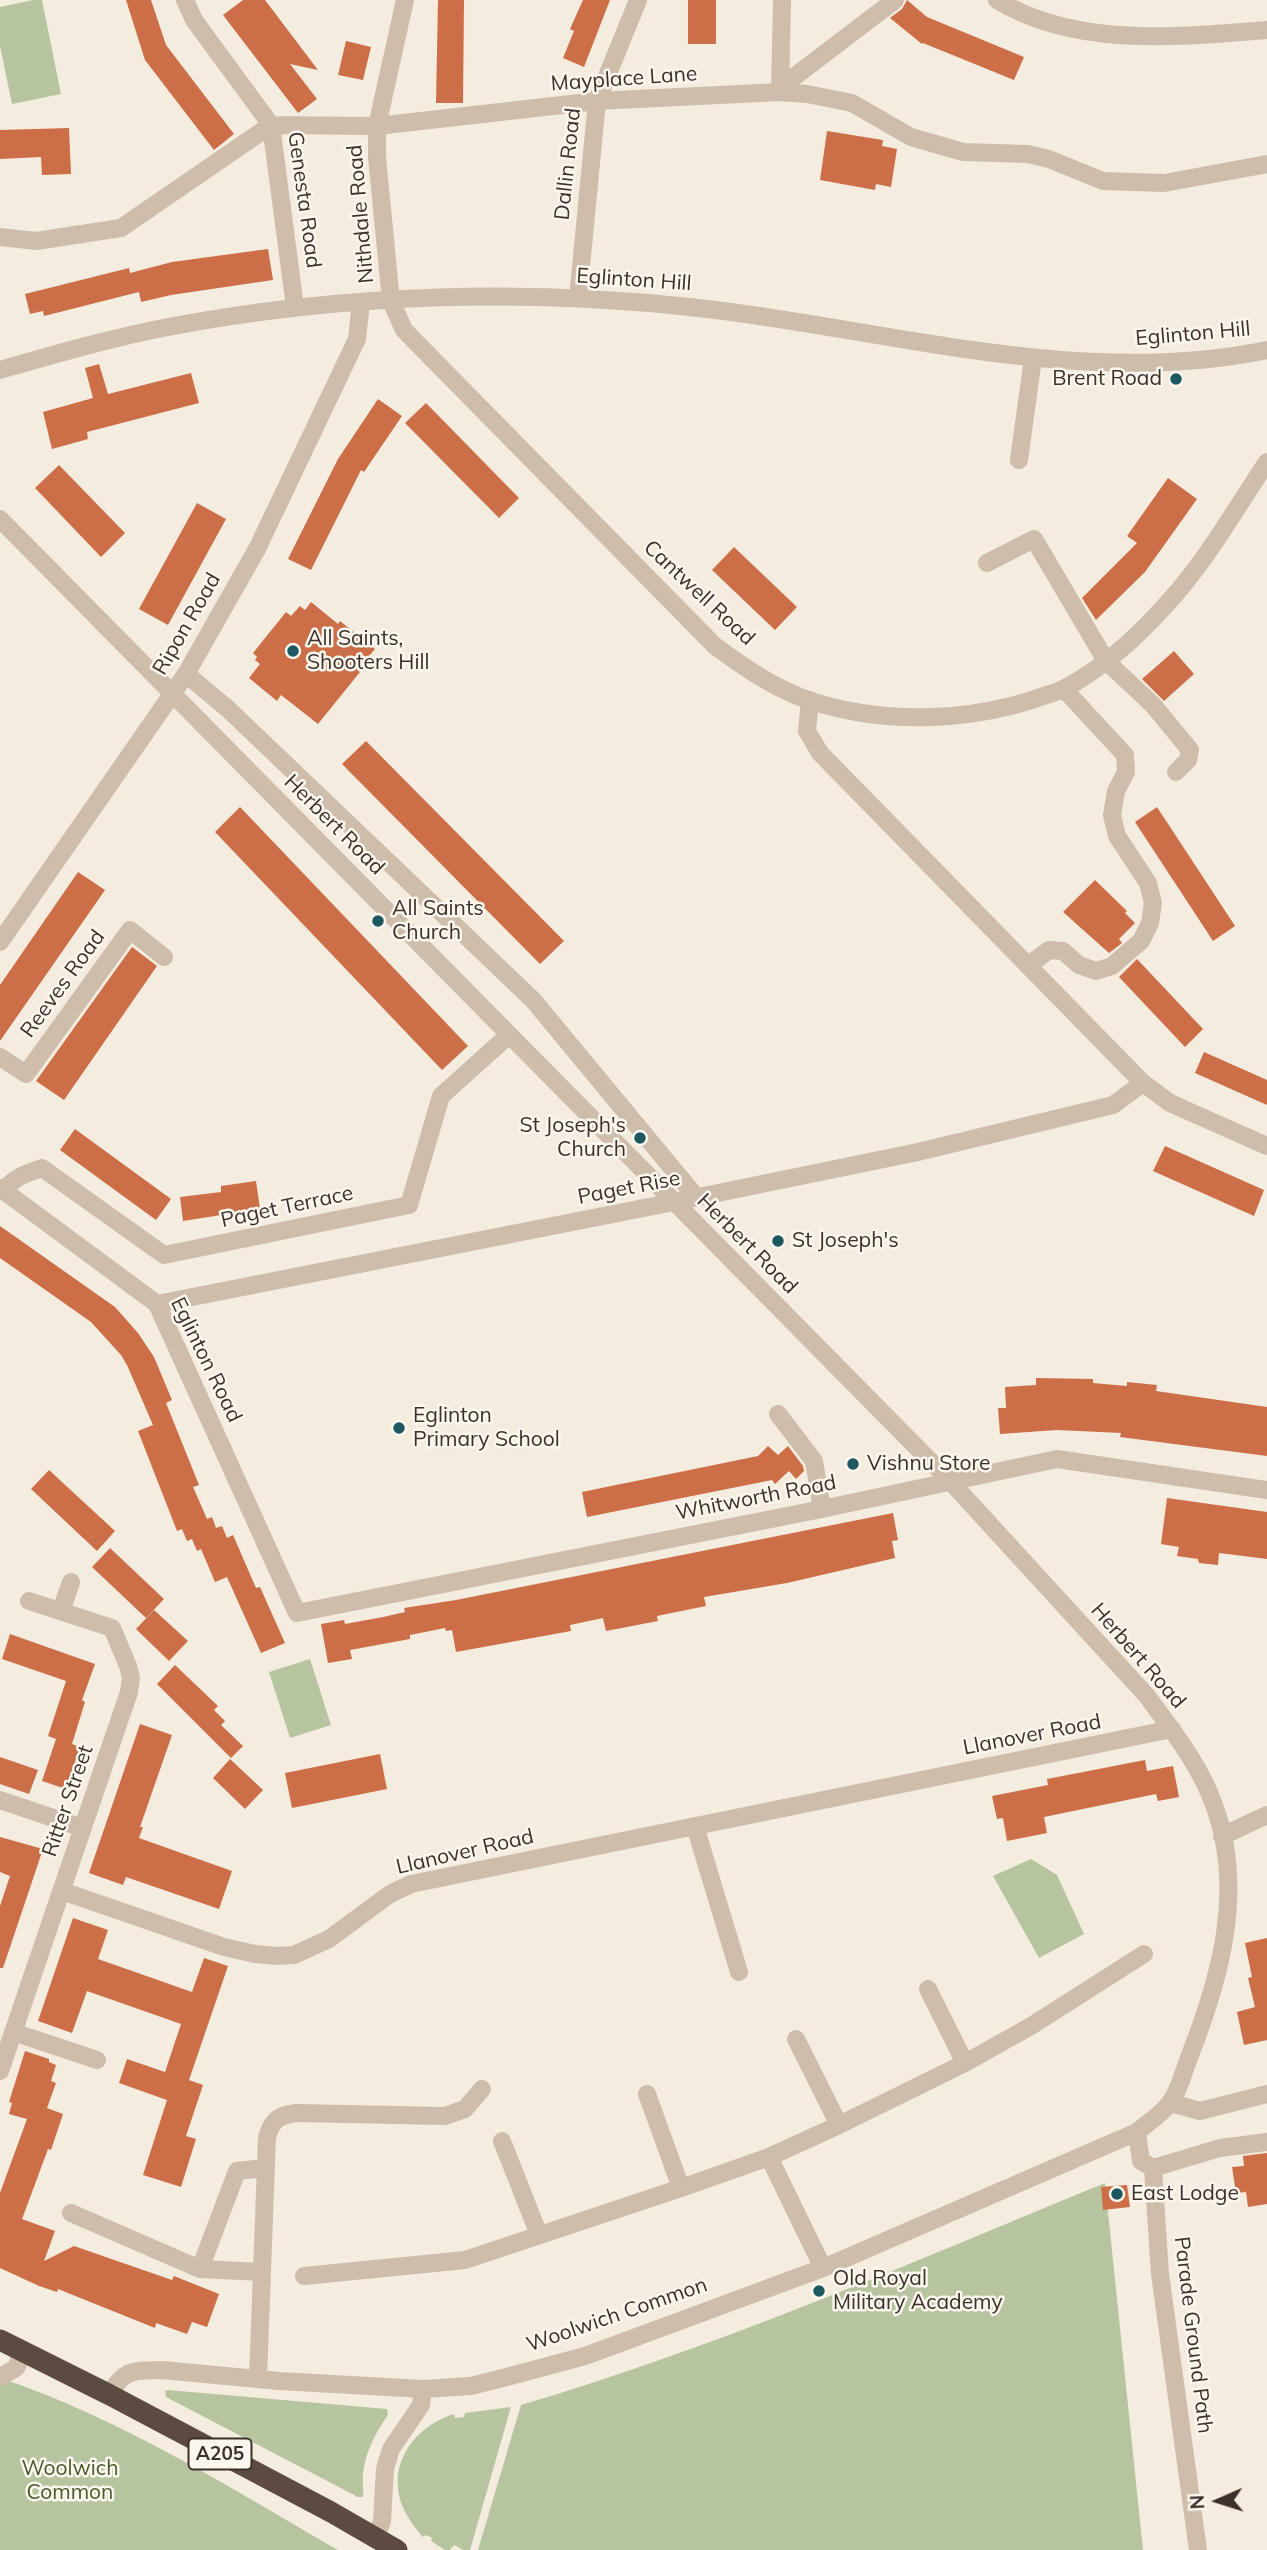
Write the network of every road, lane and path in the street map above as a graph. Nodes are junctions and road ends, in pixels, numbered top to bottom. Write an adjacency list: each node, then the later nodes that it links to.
1 (186, 0): 10 (street, Genesta Road)
2 (405, 0): 11 (street, Nithdale Road)
3 (638, 0): 9 (street, Dallin Road)
4 (782, 0): 8 (street)
5 (895, 0): 8 (street)
6 (997, 0): 7 (street)
7 (1267, 30)
8 (780, 92): 9 (street, Mayplace Lane); 12 (street, Mayplace Lane)
9 (597, 101): 11 (street, Mayplace Lane); 14 (street, Dallin Road)
10 (271, 125): 11 (street, Mayplace Lane); 13 (street); 17 (street, Genesta Road)
11 (377, 126): 15 (street, Nithdale Road)
12 (1267, 164)
13 (0, 237)
14 (578, 298): 15 (street, Eglinton Hill); 19 (street, Eglinton Hill)
15 (391, 301): 16 (street, Eglinton Hill); 29 (street, Cantwell Road)
16 (361, 302): 17 (street, Eglinton Hill); 26 (street, Ripon Road)
17 (295, 307): 20 (street, Eglinton Hill)
18 (1267, 350): 19 (street, Eglinton Hill)
19 (1033, 358): 21 (street)
20 (0, 370)
21 (1018, 460)
22 (1267, 461): 25 (street)
23 (0, 519): 28 (street, Herbert Road)
24 (987, 563): 25 (street)
25 (1106, 661): 27 (street); 30 (street)
26 (186, 674): 28 (street, Ripon Road); 39 (street, Herbert Road)
27 (1064, 689): 29 (street); 33 (street)
28 (172, 694): 31 (street, Ripon Road); 34 (street, Herbert Road)
29 (810, 701): 33 (street)
30 (1176, 772)
31 (3, 932)
32 (164, 957): 35 (street, Reeves Road)
33 (1029, 965): 36 (street)
34 (509, 1035): 38 (street, Paget Terrace); 40 (street, Herbert Road)
35 (0, 1057)
36 (1143, 1083): 37 (street); 39 (street, Paget Rise)
37 (1267, 1146)
38 (2, 1189): 41 (street, Eglinton Road)
39 (697, 1198): 40 (street, Paget Rise)
40 (674, 1202): 41 (street, Paget Rise); 43 (street, Herbert Road)
41 (157, 1304): 49 (street, Eglinton Road)
42 (778, 1414): 45 (street)
43 (950, 1481): 44 (street, Whitworth Road); 45 (street, Whitworth Road); 50 (street, Herbert Road)
44 (1267, 1490)
45 (822, 1509): 49 (street, Whitworth Road)
46 (71, 1582): 48 (street)
47 (29, 1601): 48 (street, Ritter Street)
48 (61, 1611): 54 (street, Ritter Street)
49 (297, 1613)
50 (1172, 1729): 53 (street, Llanover Road); 55 (street, Herbert Road)
51 (0, 1800): 54 (street)
52 (1267, 1815): 55 (street)
53 (695, 1826): 56 (street, Llanover Road); 58 (street)
54 (83, 1828): 56 (street, Ritter Street)
55 (1222, 1836): 68 (street, Herbert Road)
56 (62, 1891): 60 (street, Ritter Street)
57 (1144, 1954): 63 (street)
58 (739, 1972)
59 (928, 1989): 63 (street)
60 (13, 2032): 62 (street); 64 (street, Ritter Street)
61 (796, 2039): 69 (street)
62 (97, 2060)
63 (965, 2063): 69 (street)
64 (0, 2071)
65 (482, 2089): 74 (street)
66 (647, 2094): 76 (street)
67 (1267, 2094): 68 (street)
68 (1171, 2103): 70 (street, Woolwich Common)
69 (839, 2125): 73 (street)
70 (1137, 2132): 75 (street, Parade Ground Path); 79 (street, Woolwich Common)
71 (502, 2141): 78 (street)
72 (1267, 2142): 75 (street)
73 (769, 2157): 76 (street); 79 (street)
74 (265, 2168): 80 (street); 81 (street)
75 (1153, 2168): 91 (street, Parade Ground Path)
76 (681, 2188): 78 (street)
77 (71, 2213): 80 (street)
78 (539, 2235): 82 (street)
79 (823, 2268): 87 (street, Woolwich Common)
80 (200, 2269): 81 (street)
81 (262, 2272): 86 (street)
82 (304, 2276)
83 (0, 2340): 84 (highway, A205)
84 (23, 2351): 85 (street); 88 (highway, A205)
85 (0, 2377)
86 (258, 2379): 87 (street, Woolwich Common); 88 (street, Woolwich Common)
87 (423, 2389): 89 (street)
88 (110, 2395): 89 (highway, A205)
89 (376, 2536): 90 (highway, A205)
90 (397, 2550)
91 (1198, 2550)

